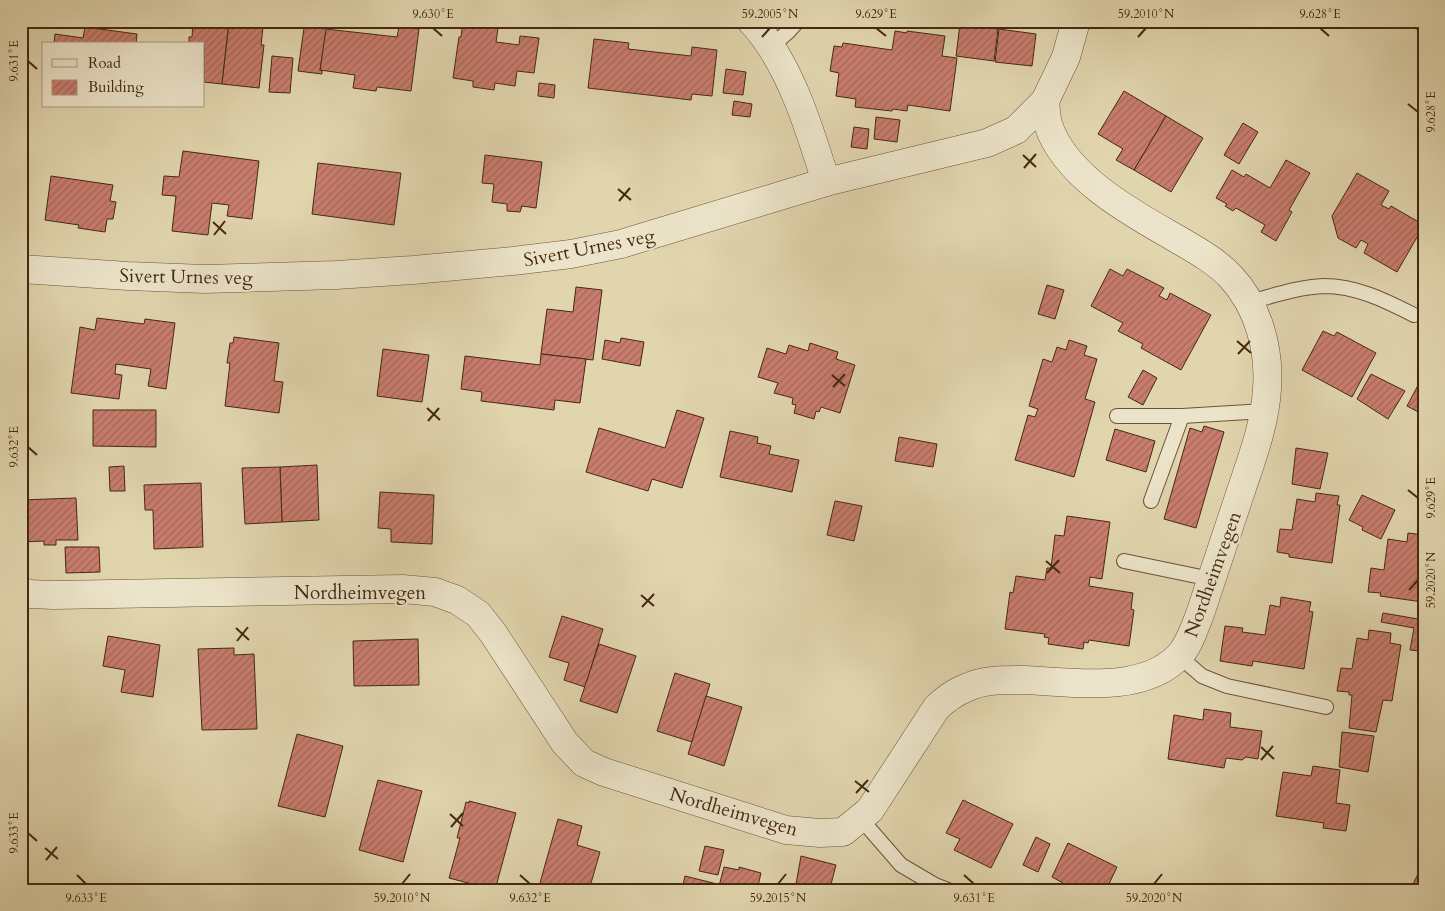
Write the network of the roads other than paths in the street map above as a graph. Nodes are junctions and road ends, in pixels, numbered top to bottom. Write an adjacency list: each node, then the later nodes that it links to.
1 (751, 21): 4 (street)
2 (798, 21): 4 (lane)
3 (1076, 21): 5 (street, Sivert Urnes veg)
4 (770, 47): 6 (street)
5 (1045, 101): 6 (street, Sivert Urnes veg); 8 (street, Nordheimvegen)
6 (826, 182): 7 (street, Sivert Urnes veg)
7 (21, 269)
8 (1249, 302): 9 (lane); 10 (street, Nordheimvegen)
9 (1414, 315)
10 (1264, 411): 12 (lane); 15 (street, Nordheimvegen)
11 (1117, 416): 12 (lane)
12 (1182, 416): 13 (lane)
13 (1151, 501)
14 (1124, 561): 15 (lane)
15 (1212, 579): 17 (street, Nordheimvegen)
16 (21, 591): 19 (street, Nordheimvegen)
17 (1179, 656): 18 (lane); 19 (street, Nordheimvegen)
18 (1326, 706)
19 (861, 819): 20 (lane)
20 (948, 890)

